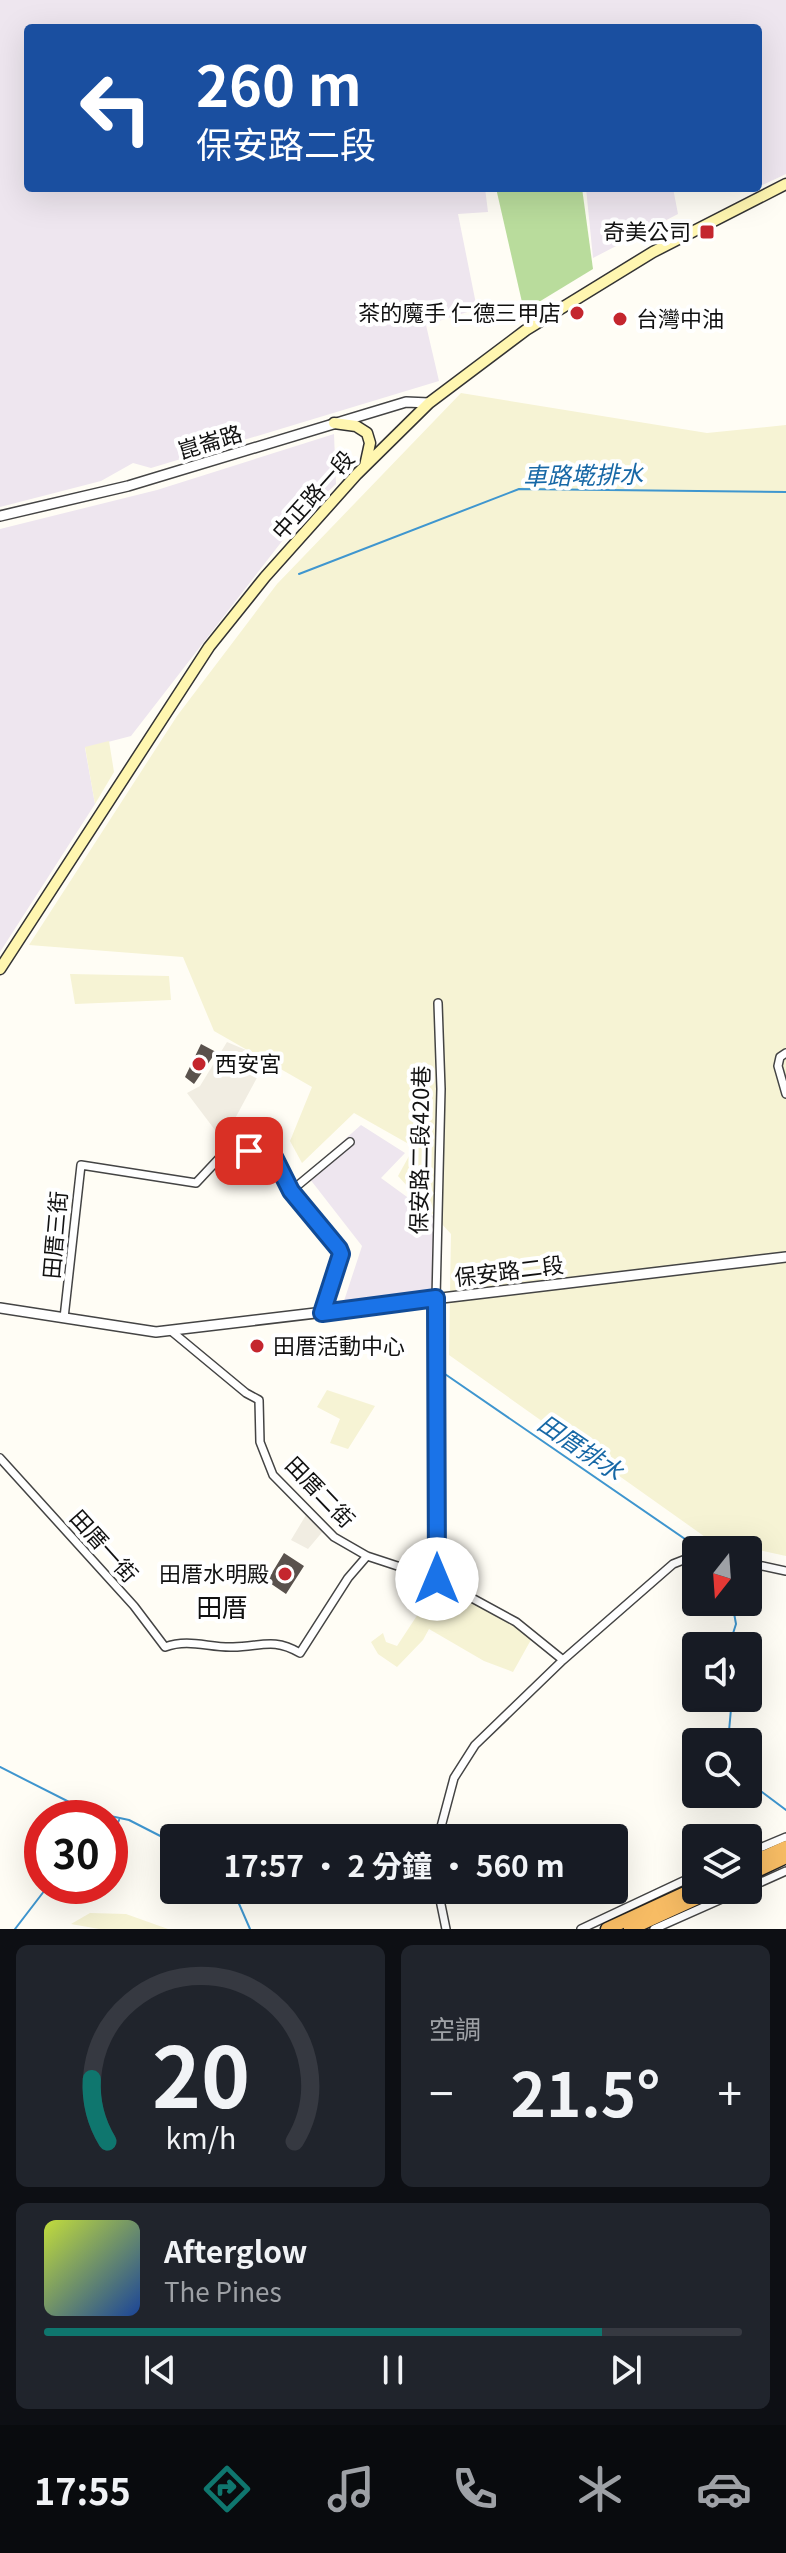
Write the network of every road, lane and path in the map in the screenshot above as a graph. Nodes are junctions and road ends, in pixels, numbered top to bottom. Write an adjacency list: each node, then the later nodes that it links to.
1 (786, 184): 2 (main road, 中正路一段)
2 (429, 403): 3 (street, 崑崙路); 4 (main road, 中正路一段)
3 (334, 423): 4 (main road); 5 (street, 崑崙路)
4 (365, 466): 6 (main road, 中正路一段)
5 (0, 516)
6 (0, 969)
7 (438, 1003): 13 (street, 保安路二段420巷)
8 (786, 1053): 9 (street)
9 (786, 1094)
10 (350, 1142): 11 (street)
11 (291, 1191): 15 (street, 田厝三街); 16 (street, 田厝三街)
12 (786, 1257): 13 (street, 保安路二段)
13 (436, 1298): 15 (street, 保安路二段); 23 (street, 保安路二段420巷)
14 (0, 1308): 16 (street, 保安路二段)
15 (322, 1313): 17 (street, 保安路二段)
16 (64, 1318): 17 (street, 保安路二段)
17 (170, 1330): 19 (street, 田厝二街)
18 (0, 1458): 19 (street, 田厝一街)
19 (367, 1556): 23 (street, 田厝二街)
20 (682, 1560): 24 (street)
21 (762, 1566): 22 (street)
22 (786, 1571)
23 (437, 1579): 24 (street, 田厝二街)
24 (563, 1660): 25 (street)
25 (440, 1824)
26 (786, 1837): 27 (street)
27 (762, 1847)
28 (786, 1847): 30 (highway)
29 (786, 1857): 31 (highway)
30 (762, 1858)
31 (762, 1868)
32 (786, 1871): 34 (street)
33 (682, 1882): 40 (street)
34 (762, 1882)
35 (682, 1894): 41 (highway)
36 (441, 1904): 39 (street)
37 (684, 1904): 42 (highway)
38 (710, 1904): 43 (street)
39 (446, 1929)
40 (581, 1929)
41 (607, 1929)
42 (630, 1929)
43 (654, 1929)

